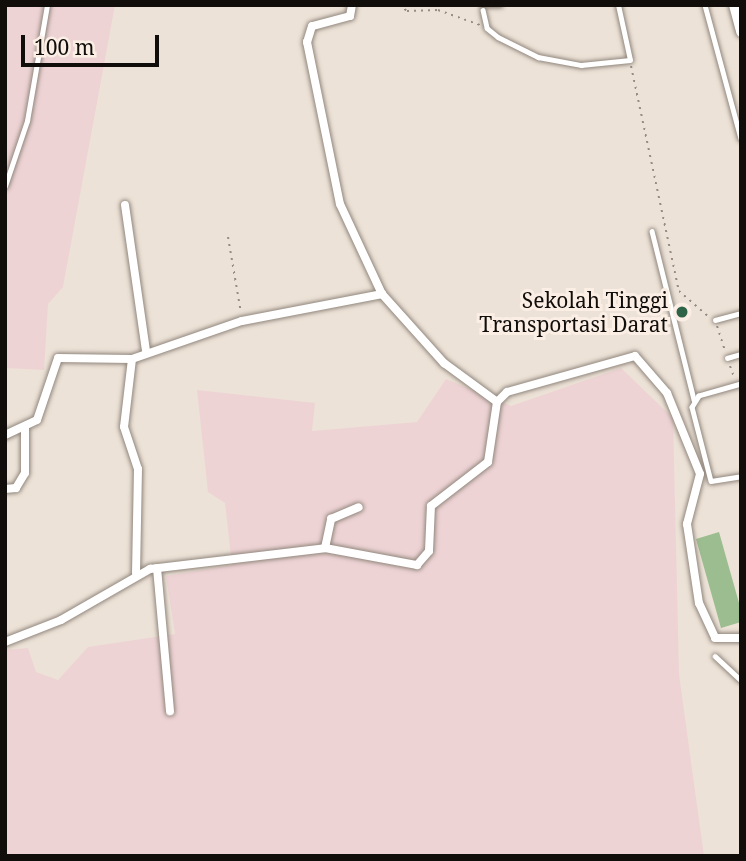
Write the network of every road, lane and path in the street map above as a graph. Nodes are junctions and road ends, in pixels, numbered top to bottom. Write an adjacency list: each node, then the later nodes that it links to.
1 (47, 5): 13 (lane)
2 (352, 5): 17 (street)
3 (399, 5): 9 (path)
4 (501, 5): 8 (lane)
5 (618, 5): 11 (lane)
6 (705, 5): 12 (lane)
7 (734, 5): 10 (main road)
8 (483, 8): 9 (lane)
9 (485, 25): 11 (lane)
10 (741, 32)
11 (630, 60): 19 (path)
12 (741, 138)
13 (5, 186)
14 (125, 205): 21 (street)
15 (652, 231): 26 (lane)
16 (228, 237): 20 (path)
17 (382, 294): 20 (street); 27 (street)
18 (741, 313): 19 (lane)
19 (715, 320): 23 (path)
20 (242, 321): 21 (street)
21 (146, 350): 24 (street)
22 (741, 354): 23 (lane)
23 (727, 358): 25 (path)
24 (132, 359): 28 (street); 35 (street)
25 (738, 384): 26 (lane)
26 (694, 400): 30 (lane)
27 (497, 402): 33 (street); 36 (street)
28 (25, 428): 29 (street); 31 (street)
29 (5, 435)
30 (741, 476)
31 (5, 489)
32 (359, 507): 33 (street)
33 (325, 548): 34 (street)
34 (157, 568): 35 (street); 40 (street)
35 (136, 573): 37 (street)
36 (741, 638)
37 (5, 642)
38 (715, 656): 39 (lane)
39 (741, 680)
40 (170, 712)

